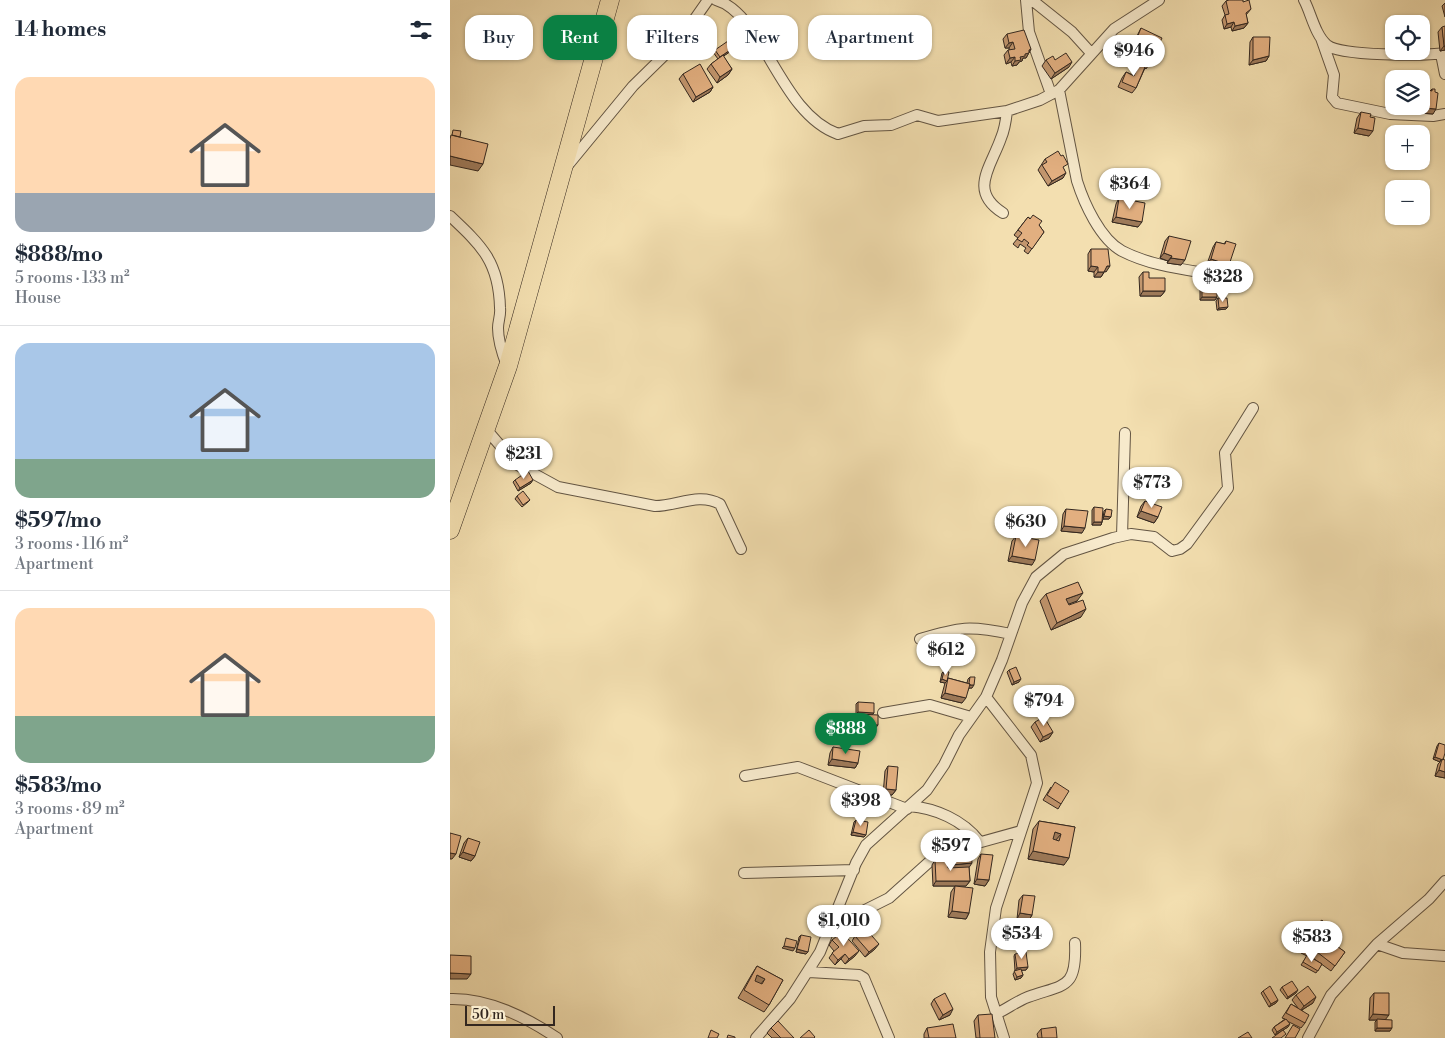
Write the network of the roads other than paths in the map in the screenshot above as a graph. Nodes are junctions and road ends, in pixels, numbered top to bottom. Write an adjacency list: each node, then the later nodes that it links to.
1 (610, 0): 15 (highway)
2 (708, 0): 15 (street)
3 (716, 0): 13 (street)
4 (1026, 0): 12 (street)
5 (1032, 0): 9 (street)
6 (1160, 0): 9 (street)
7 (1304, 0): 8 (street)
8 (1322, 38): 10 (street); 14 (street)
9 (1091, 53): 12 (street)
10 (1443, 54): 11 (street)
11 (1445, 74)
12 (1055, 92): 13 (street); 18 (street)
13 (1008, 111): 16 (street)
14 (1445, 114)
15 (562, 172): 19 (highway)
16 (1003, 213)
17 (450, 216): 19 (street)
18 (1211, 274)
19 (508, 366): 21 (highway)
20 (1253, 408): 25 (street)
21 (486, 428): 23 (highway); 26 (street)
22 (1125, 433): 25 (street)
23 (455, 502): 24 (highway)
24 (450, 530)
25 (1122, 536): 27 (street)
26 (741, 549)
27 (1011, 634): 28 (street); 29 (street)
28 (920, 639)
29 (986, 697): 31 (street); 34 (street)
30 (883, 713): 31 (street)
31 (971, 718): 33 (street)
32 (745, 776): 33 (street)
33 (908, 807): 35 (street); 36 (street)
34 (1021, 830): 35 (street); 45 (street)
35 (979, 841): 39 (street)
36 (854, 870): 37 (street); 39 (street)
37 (744, 873)
38 (1445, 881): 41 (street)
39 (831, 927): 43 (street)
40 (1074, 943): 45 (street)
41 (1377, 944): 42 (street); 50 (street)
42 (1445, 956)
43 (809, 972): 47 (street); 48 (street)
44 (450, 999): 46 (street)
45 (996, 1014): 49 (street)
46 (557, 1038)
47 (756, 1038)
48 (889, 1038)
49 (1004, 1038)
50 (1308, 1038)

